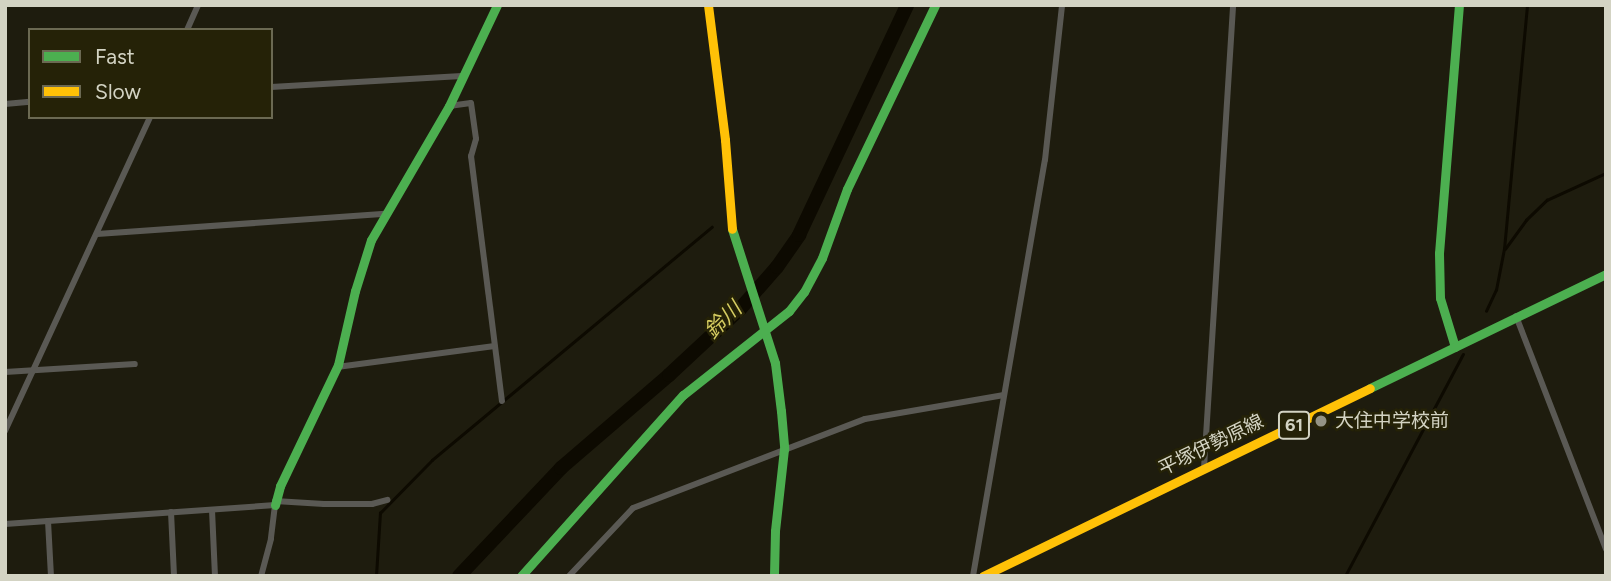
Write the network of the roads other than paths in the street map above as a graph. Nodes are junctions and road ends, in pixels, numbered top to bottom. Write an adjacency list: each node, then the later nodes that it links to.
1 (198, 5): 8 (street)
2 (497, 5): 9 (street)
3 (708, 5): 19 (street)
4 (935, 5): 19 (street)
5 (1062, 5): 26 (street)
6 (1233, 5): 30 (street)
7 (1459, 5): 21 (street)
8 (188, 28)
9 (461, 76): 10 (street); 13 (street)
10 (273, 87)
11 (28, 102): 12 (street)
12 (5, 104)
13 (449, 107): 15 (street); 20 (street)
14 (149, 119): 16 (street)
15 (384, 214): 16 (street); 23 (street)
16 (97, 234): 24 (street)
17 (1606, 274): 18 (street, 平塚伊勢原線 / 61)
18 (1516, 316): 21 (street, 平塚伊勢原線 / 61); 37 (street)
19 (765, 331): 29 (street); 42 (street)
20 (495, 346): 23 (street); 27 (street)
21 (1455, 347): 30 (street, 平塚伊勢原線 / 61)
22 (135, 364): 24 (street)
23 (337, 367): 32 (street)
24 (34, 370): 25 (street); 28 (street)
25 (5, 372)
26 (1004, 396): 29 (street); 45 (street)
27 (502, 401)
28 (5, 431)
29 (783, 449): 43 (street); 44 (street)
30 (1204, 468): 46 (street, 平塚伊勢原線 / 61)
31 (387, 500): 32 (street)
32 (275, 503): 33 (street); 41 (street)
33 (212, 510): 34 (street); 40 (street)
34 (171, 512): 35 (street); 39 (street)
35 (48, 521): 36 (street); 38 (street)
36 (5, 524)
37 (1606, 549)
38 (51, 576)
39 (174, 576)
40 (215, 576)
41 (261, 576)
42 (521, 576)
43 (569, 576)
44 (774, 576)
45 (973, 576)
46 (983, 576)

